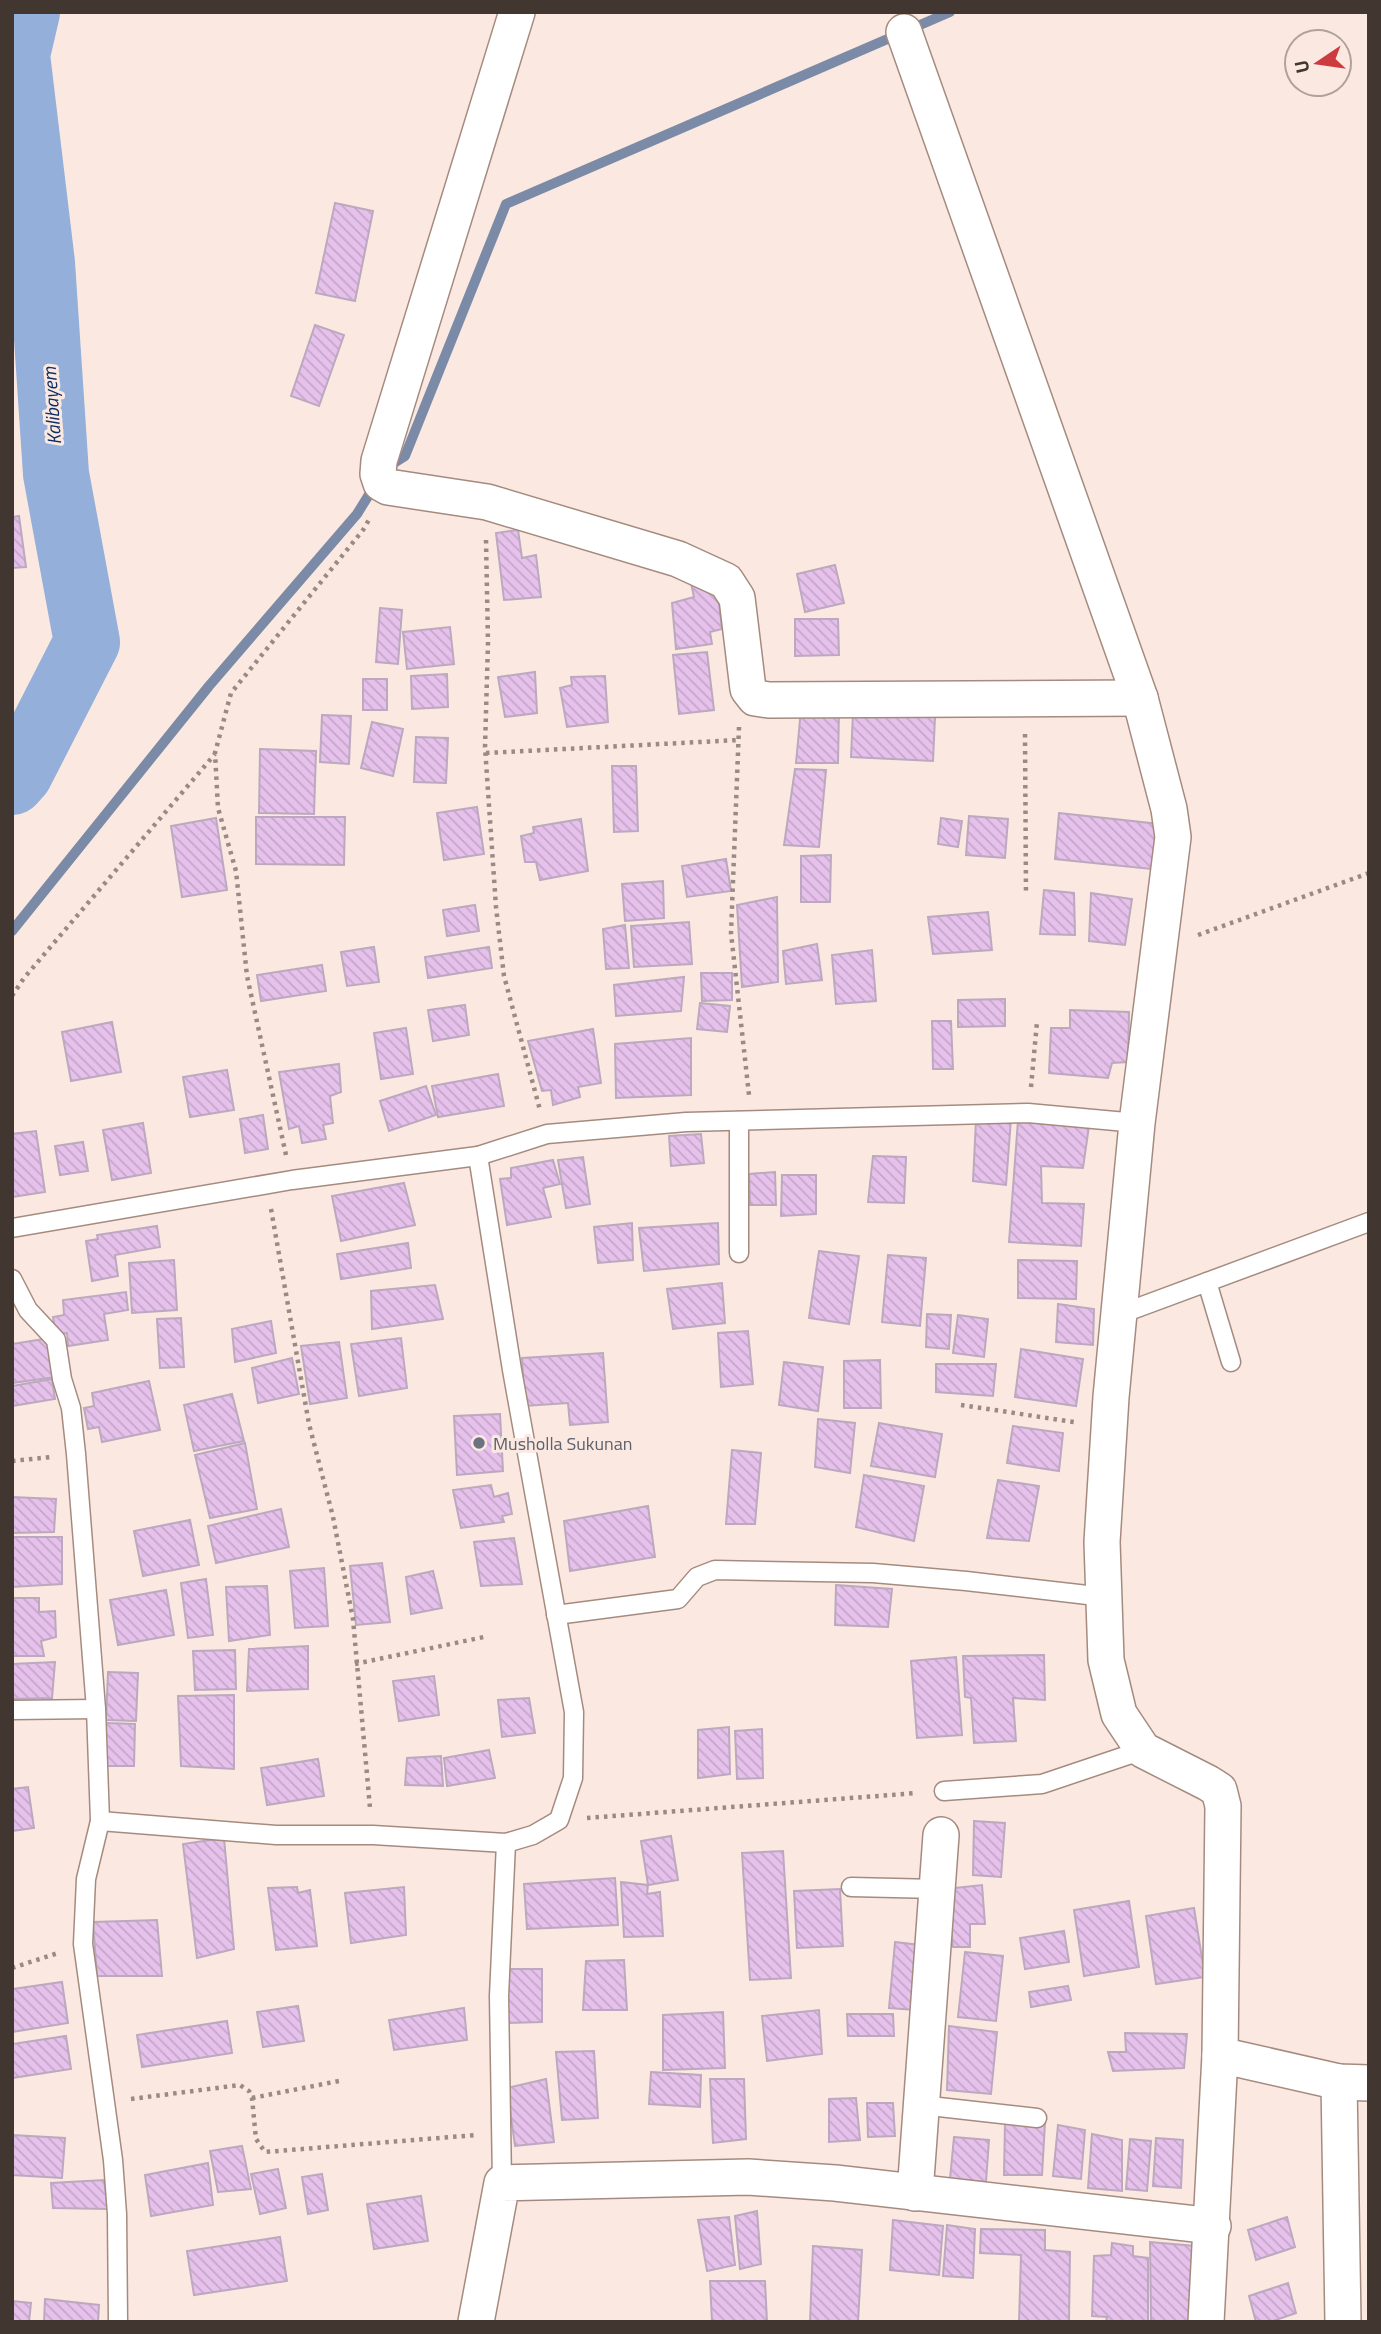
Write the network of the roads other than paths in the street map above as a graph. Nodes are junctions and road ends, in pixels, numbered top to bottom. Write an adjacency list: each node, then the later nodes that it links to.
1 (517, 12): 3 (street)
2 (904, 32): 3 (street)
3 (1140, 698): 5 (street)
4 (745, 1120): 5 (lane); 6 (lane); 9 (lane)
5 (1138, 1122): 12 (street)
6 (478, 1156): 8 (lane); 15 (lane)
7 (1369, 1223): 11 (lane)
8 (12, 1228)
9 (739, 1253)
10 (12, 1279): 16 (lane)
11 (1207, 1283): 12 (lane); 13 (lane)
12 (1118, 1315): 14 (street)
13 (1231, 1362)
14 (1105, 1597): 15 (lane); 18 (street)
15 (556, 1615): 22 (lane)
16 (96, 1709): 17 (lane); 20 (lane)
17 (12, 1710)
18 (1143, 1750): 19 (lane); 25 (street)
19 (944, 1791)
20 (100, 1821): 22 (lane); 32 (lane)
21 (941, 1835): 24 (street)
22 (506, 1843): 29 (lane)
23 (851, 1887): 24 (lane)
24 (937, 1889): 27 (street)
25 (1220, 2055): 26 (street); 31 (street)
26 (1354, 2083): 35 (street)
27 (921, 2105): 28 (lane); 30 (street)
28 (1037, 2118)
29 (502, 2183): 30 (street); 33 (street)
30 (915, 2193): 31 (street)
31 (1213, 2226): 34 (street)
32 (118, 2322)
33 (477, 2322)
34 (1206, 2322)
35 (1343, 2322)

